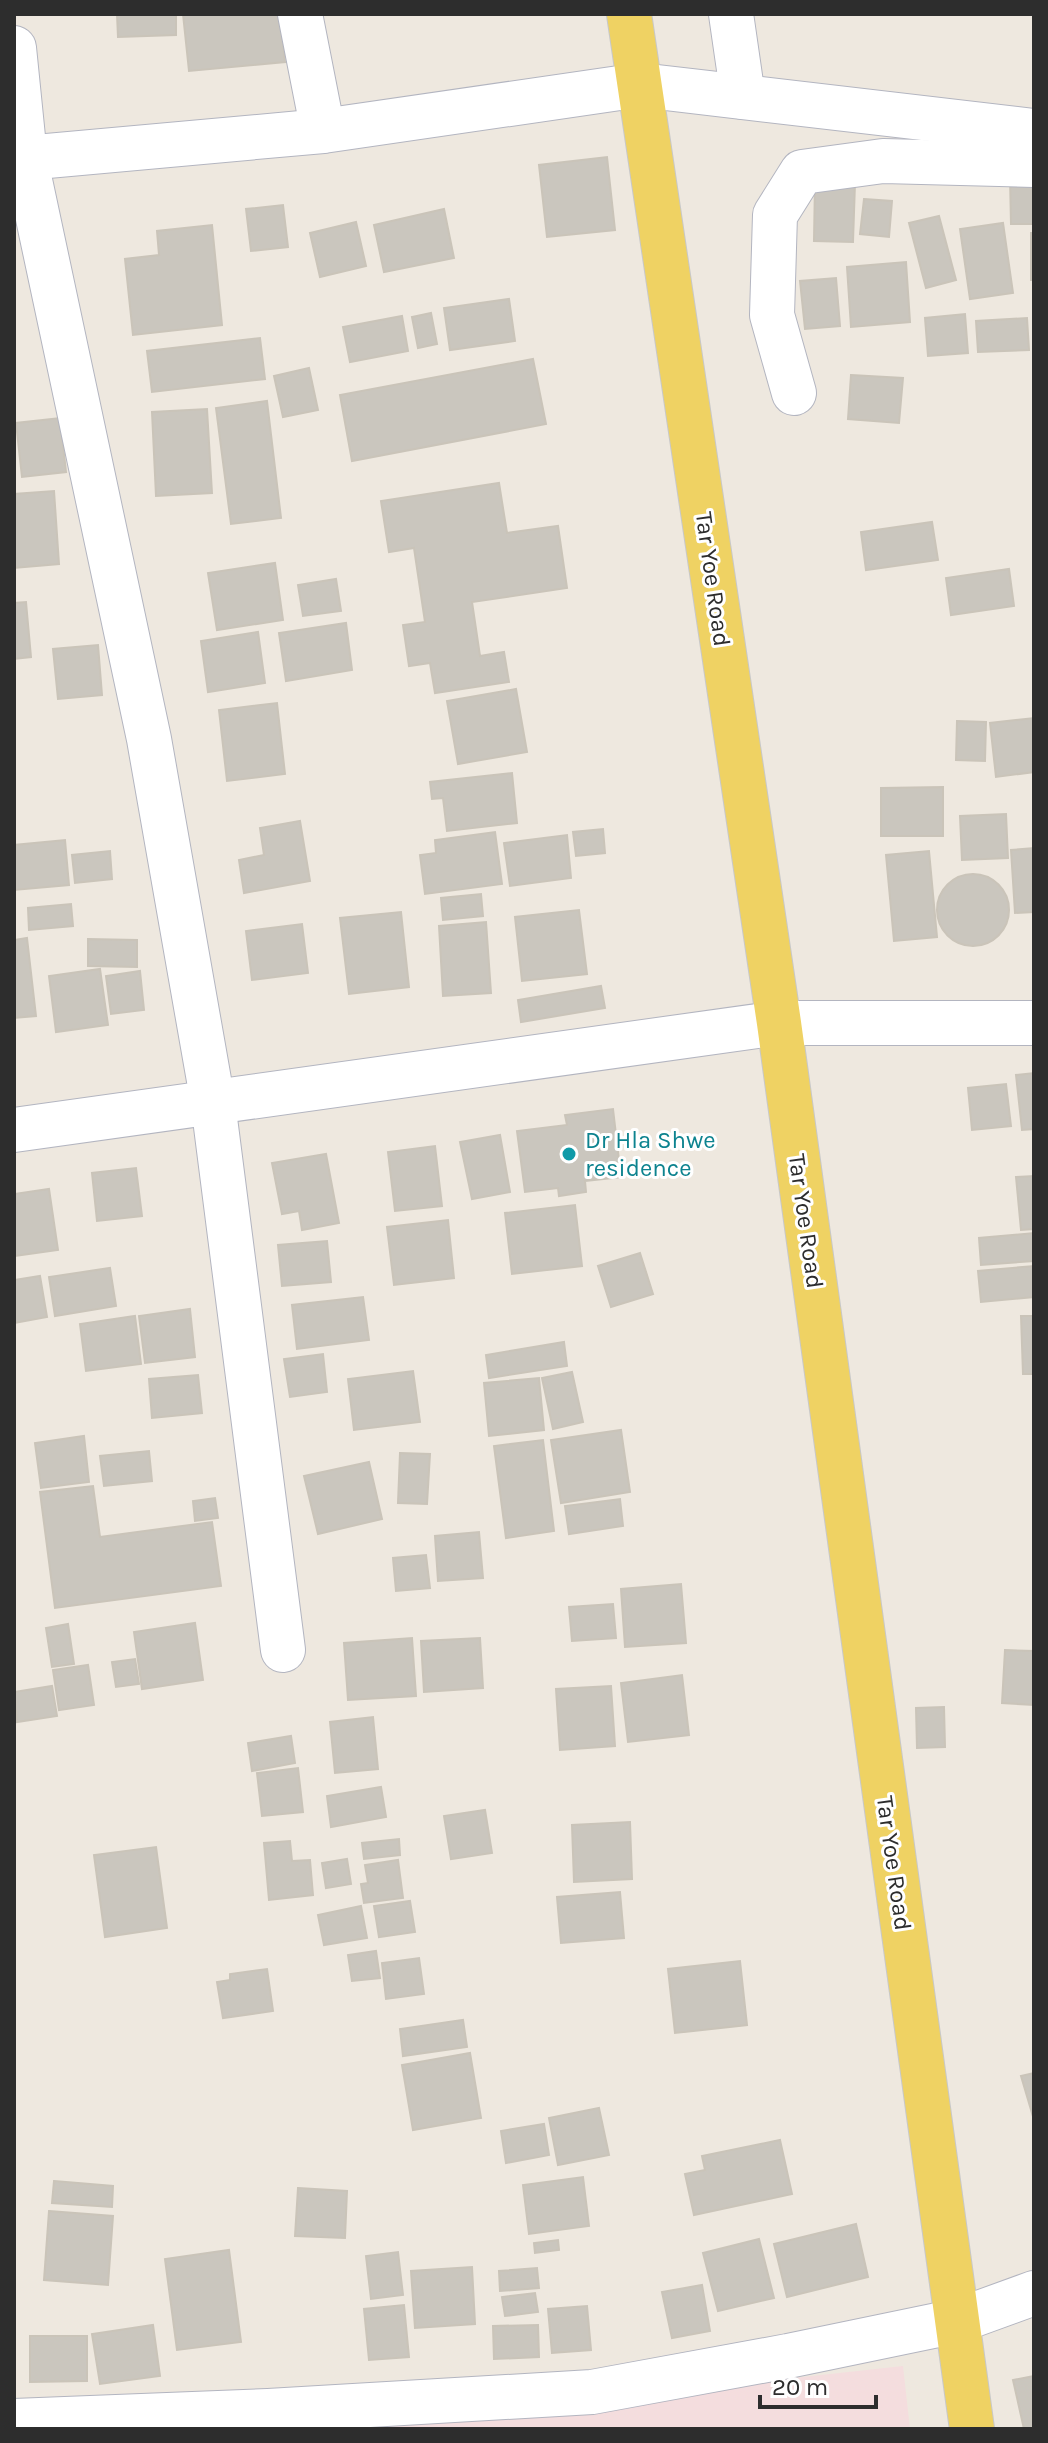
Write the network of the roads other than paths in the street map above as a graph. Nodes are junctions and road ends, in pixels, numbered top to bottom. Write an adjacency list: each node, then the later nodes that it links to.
1 (300, 14): 7 (street)
2 (629, 14): 5 (main road, Tar Yoe Road)
3 (731, 14): 6 (street)
4 (14, 48): 9 (street)
5 (640, 85): 6 (street); 7 (street); 12 (main road, Tar Yoe Road)
6 (743, 97): 8 (street)
7 (323, 131): 9 (street)
8 (1034, 131)
9 (19, 158): 14 (street)
10 (1034, 165): 11 (street)
11 (794, 393)
12 (779, 1023): 13 (street); 14 (street); 18 (main road, Tar Yoe Road)
13 (1034, 1023)
14 (213, 1103): 15 (street); 16 (street)
15 (14, 1130)
16 (283, 1650)
17 (1034, 2293): 18 (street)
18 (957, 2321): 19 (street); 20 (main road, Tar Yoe Road)
19 (14, 2421)
20 (972, 2429)

